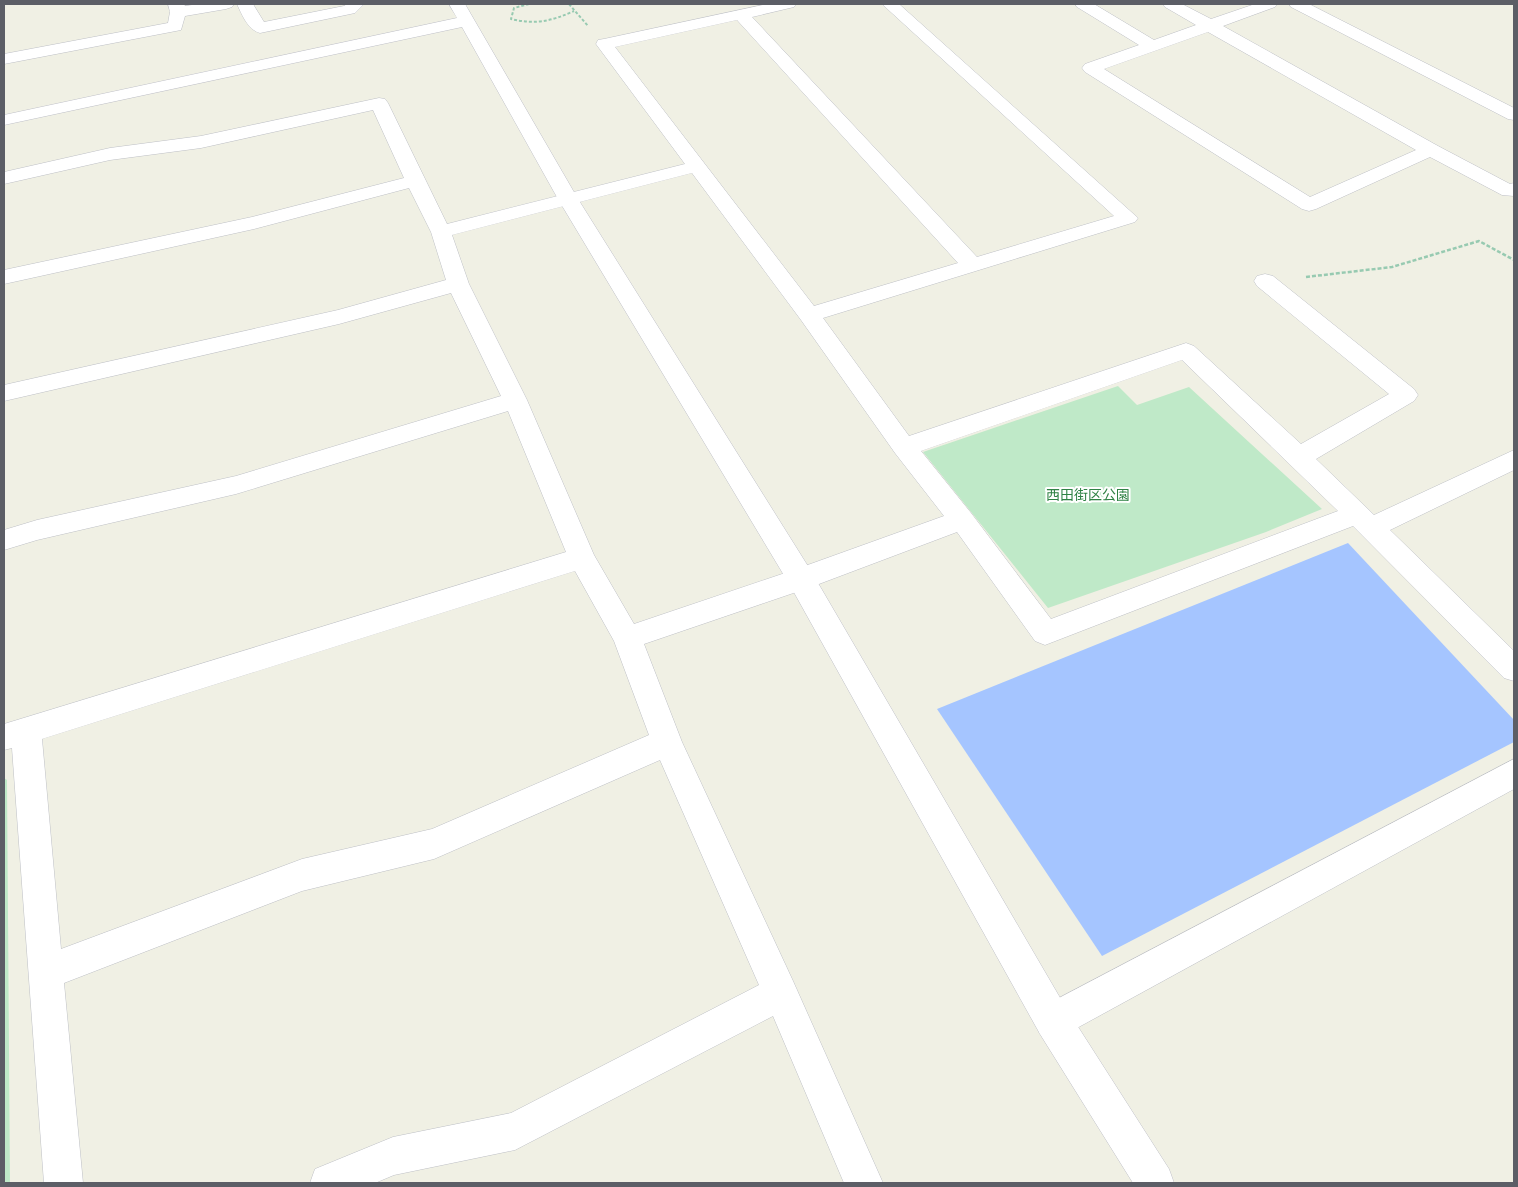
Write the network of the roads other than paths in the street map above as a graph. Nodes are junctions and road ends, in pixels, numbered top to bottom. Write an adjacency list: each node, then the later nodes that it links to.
1 (226, 4): 10 (street)
2 (244, 4): 3 (street)
3 (356, 4)
4 (788, 4): 12 (street)
5 (890, 4): 25 (street)
6 (1083, 4): 14 (street)
7 (1171, 4): 13 (street)
8 (1269, 4): 13 (street)
9 (1297, 4): 16 (street)
10 (177, 8): 15 (street)
11 (462, 12): 17 (street); 23 (street)
12 (741, 14): 19 (street); 25 (street)
13 (1209, 26): 14 (street); 18 (street)
14 (1153, 46): 18 (street)
15 (4, 59)
16 (1514, 114)
17 (4, 120)
18 (1431, 150): 22 (street)
19 (698, 166): 23 (street); 29 (street)
20 (4, 178): 21 (street)
21 (415, 181): 24 (street); 26 (street)
22 (1514, 189)
23 (568, 199): 24 (street); 39 (street)
24 (441, 232): 28 (street)
25 (973, 266): 29 (street)
26 (4, 277)
27 (1266, 281): 33 (street)
28 (458, 284): 30 (street); 31 (street)
29 (810, 315): 32 (street)
30 (4, 393)
31 (515, 400): 37 (street); 38 (street)
32 (904, 447): 33 (street); 35 (street)
33 (1299, 457): 36 (street)
34 (1514, 459): 36 (street)
35 (962, 520): 36 (street); 39 (street)
36 (1364, 521): 41 (street)
37 (4, 540)
38 (582, 558): 40 (street); 42 (street)
39 (801, 579): 40 (street); 47 (street)
40 (627, 638): 43 (street)
41 (1512, 664)
42 (15, 733): 45 (street)
43 (667, 742): 45 (street); 46 (street)
44 (1514, 774): 47 (street)
45 (45, 973): 48 (street)
46 (781, 993): 49 (street); 50 (street)
47 (1053, 1021): 51 (street)
48 (63, 1183)
49 (330, 1183)
50 (864, 1183)
51 (1155, 1183)

